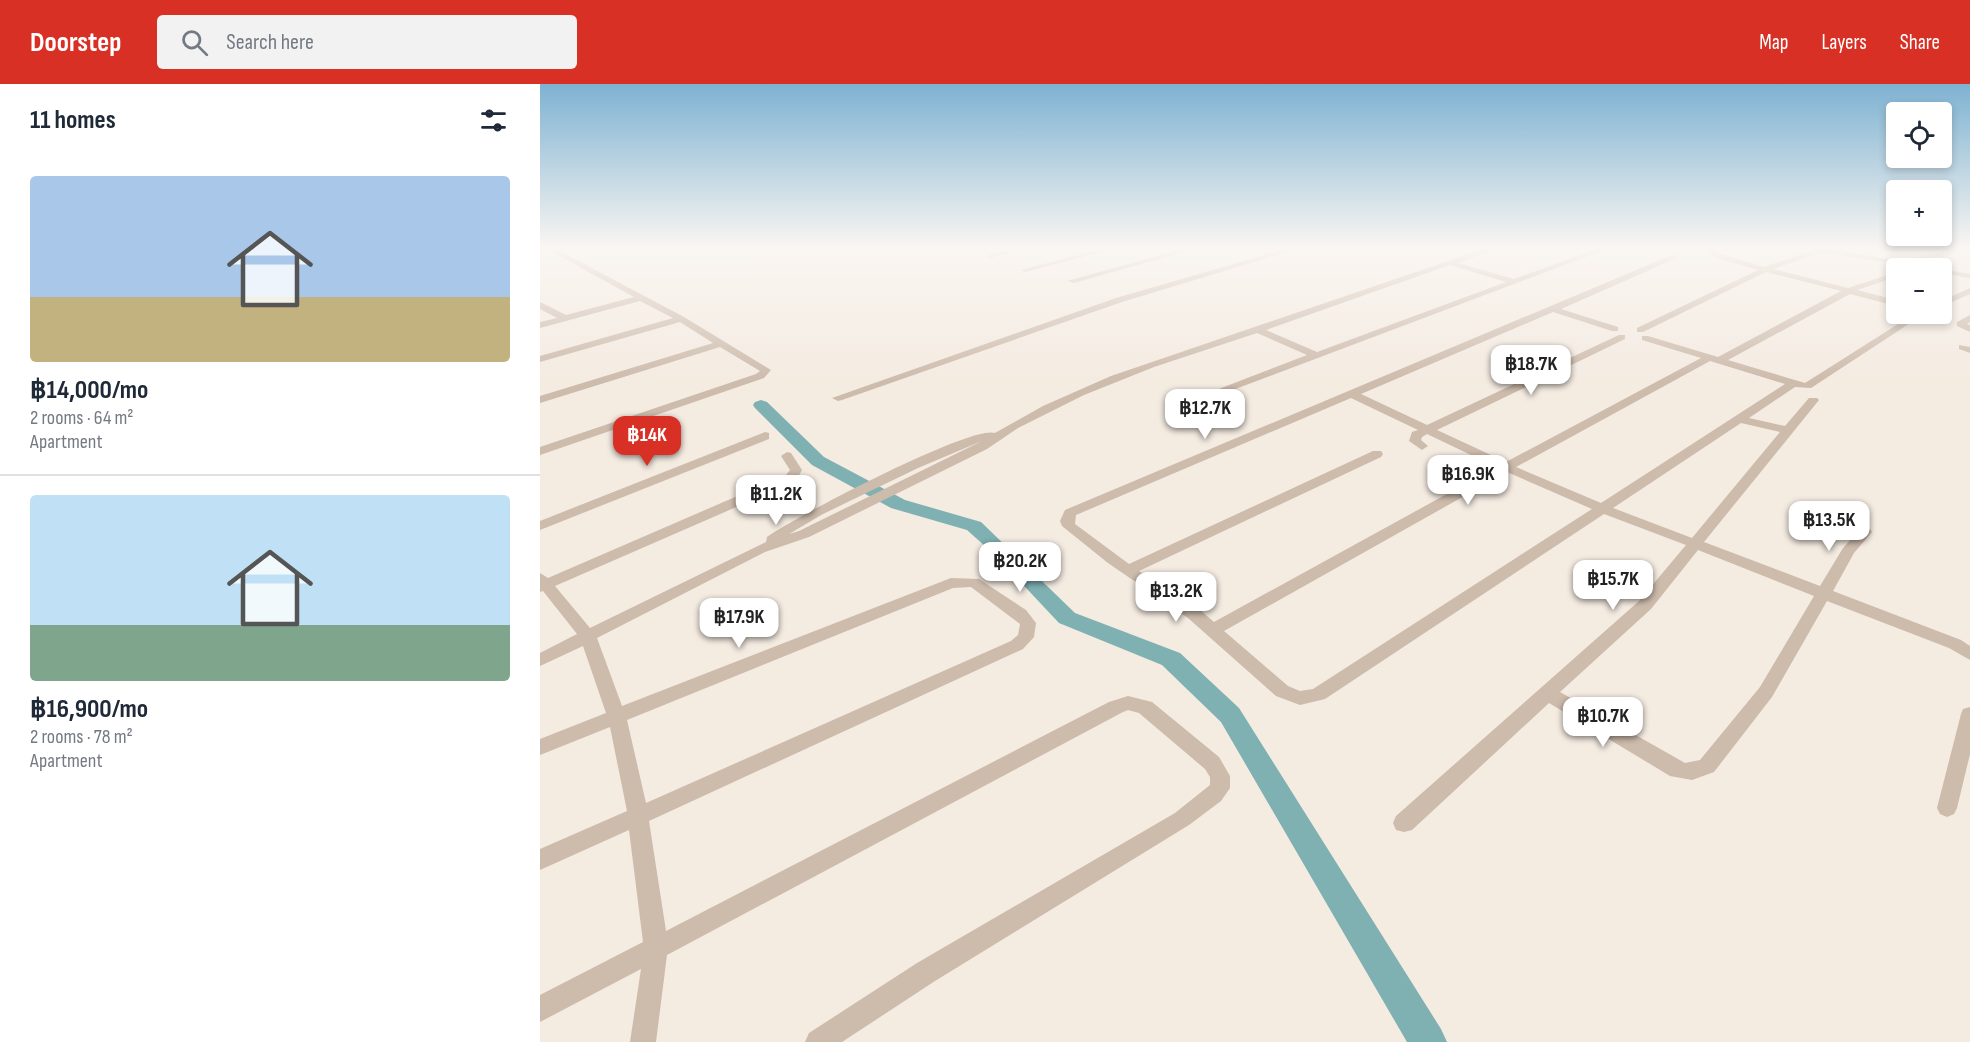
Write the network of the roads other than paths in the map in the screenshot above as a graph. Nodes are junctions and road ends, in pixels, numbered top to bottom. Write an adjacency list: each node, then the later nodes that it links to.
1 (630, 293): 10 (street)
2 (1144, 293): 29 (street)
3 (1363, 293): 20 (street)
4 (1485, 293): 24 (street)
5 (1592, 293): 14 (street)
6 (1714, 293): 22 (street)
7 (1845, 293): 26 (street)
8 (1860, 293): 12 (street)
9 (1966, 293): 11 (street)
10 (640, 298): 15 (street); 17 (street)
11 (1952, 299)
12 (1886, 300)
13 (540, 305): 15 (street)
14 (1554, 309): 22 (street); 28 (street)
15 (564, 318): 19 (street)
16 (1970, 318): 21 (street)
17 (681, 319): 23 (street); 25 (street)
18 (1903, 324): 27 (street)
19 (540, 325)
20 (1257, 329): 24 (street); 36 (street)
21 (1970, 329)
22 (1630, 331): 26 (street); 34 (street)
23 (722, 343): 30 (street); 39 (street)
24 (1317, 356): 32 (street)
25 (540, 359)
26 (1714, 360): 27 (street); 42 (street)
27 (1791, 385): 33 (street)
28 (1352, 394): 34 (street); 48 (street)
29 (838, 398)
30 (540, 400)
31 (1813, 400): 35 (street)
32 (1178, 407)
33 (1740, 418): 35 (street); 43 (street)
34 (1428, 429): 38 (street); 42 (street)
35 (1787, 430): 46 (street)
36 (1005, 431): 47 (street); 47 (street)
37 (765, 436): 44 (street)
38 (1422, 446)
39 (540, 451)
40 (1377, 454): 48 (street)
41 (788, 456): 49 (street)
42 (1506, 467): 43 (street); 51 (street)
43 (1602, 508): 46 (street); 51 (street)
44 (540, 526)
45 (1865, 532): 50 (street)
46 (1695, 545): 50 (street); 55 (street)
47 (760, 549): 52 (street)
48 (1128, 570): 51 (street)
49 (542, 583): 52 (street)
50 (1824, 594): 53 (street); 55 (street)
51 (1213, 630)
52 (588, 636): 54 (street); 57 (street)
53 (1970, 654)
54 (540, 660)
55 (1548, 694): 61 (street)
56 (1970, 714): 59 (street)
57 (617, 717): 58 (street); 60 (street); 60 (street)
58 (540, 747)
59 (1947, 808)
60 (638, 816): 62 (street); 63 (street)
61 (1404, 823)
62 (540, 860)
63 (656, 947): 64 (street); 65 (street); 66 (street)
64 (540, 1009)
65 (643, 1042)
66 (818, 1042)

